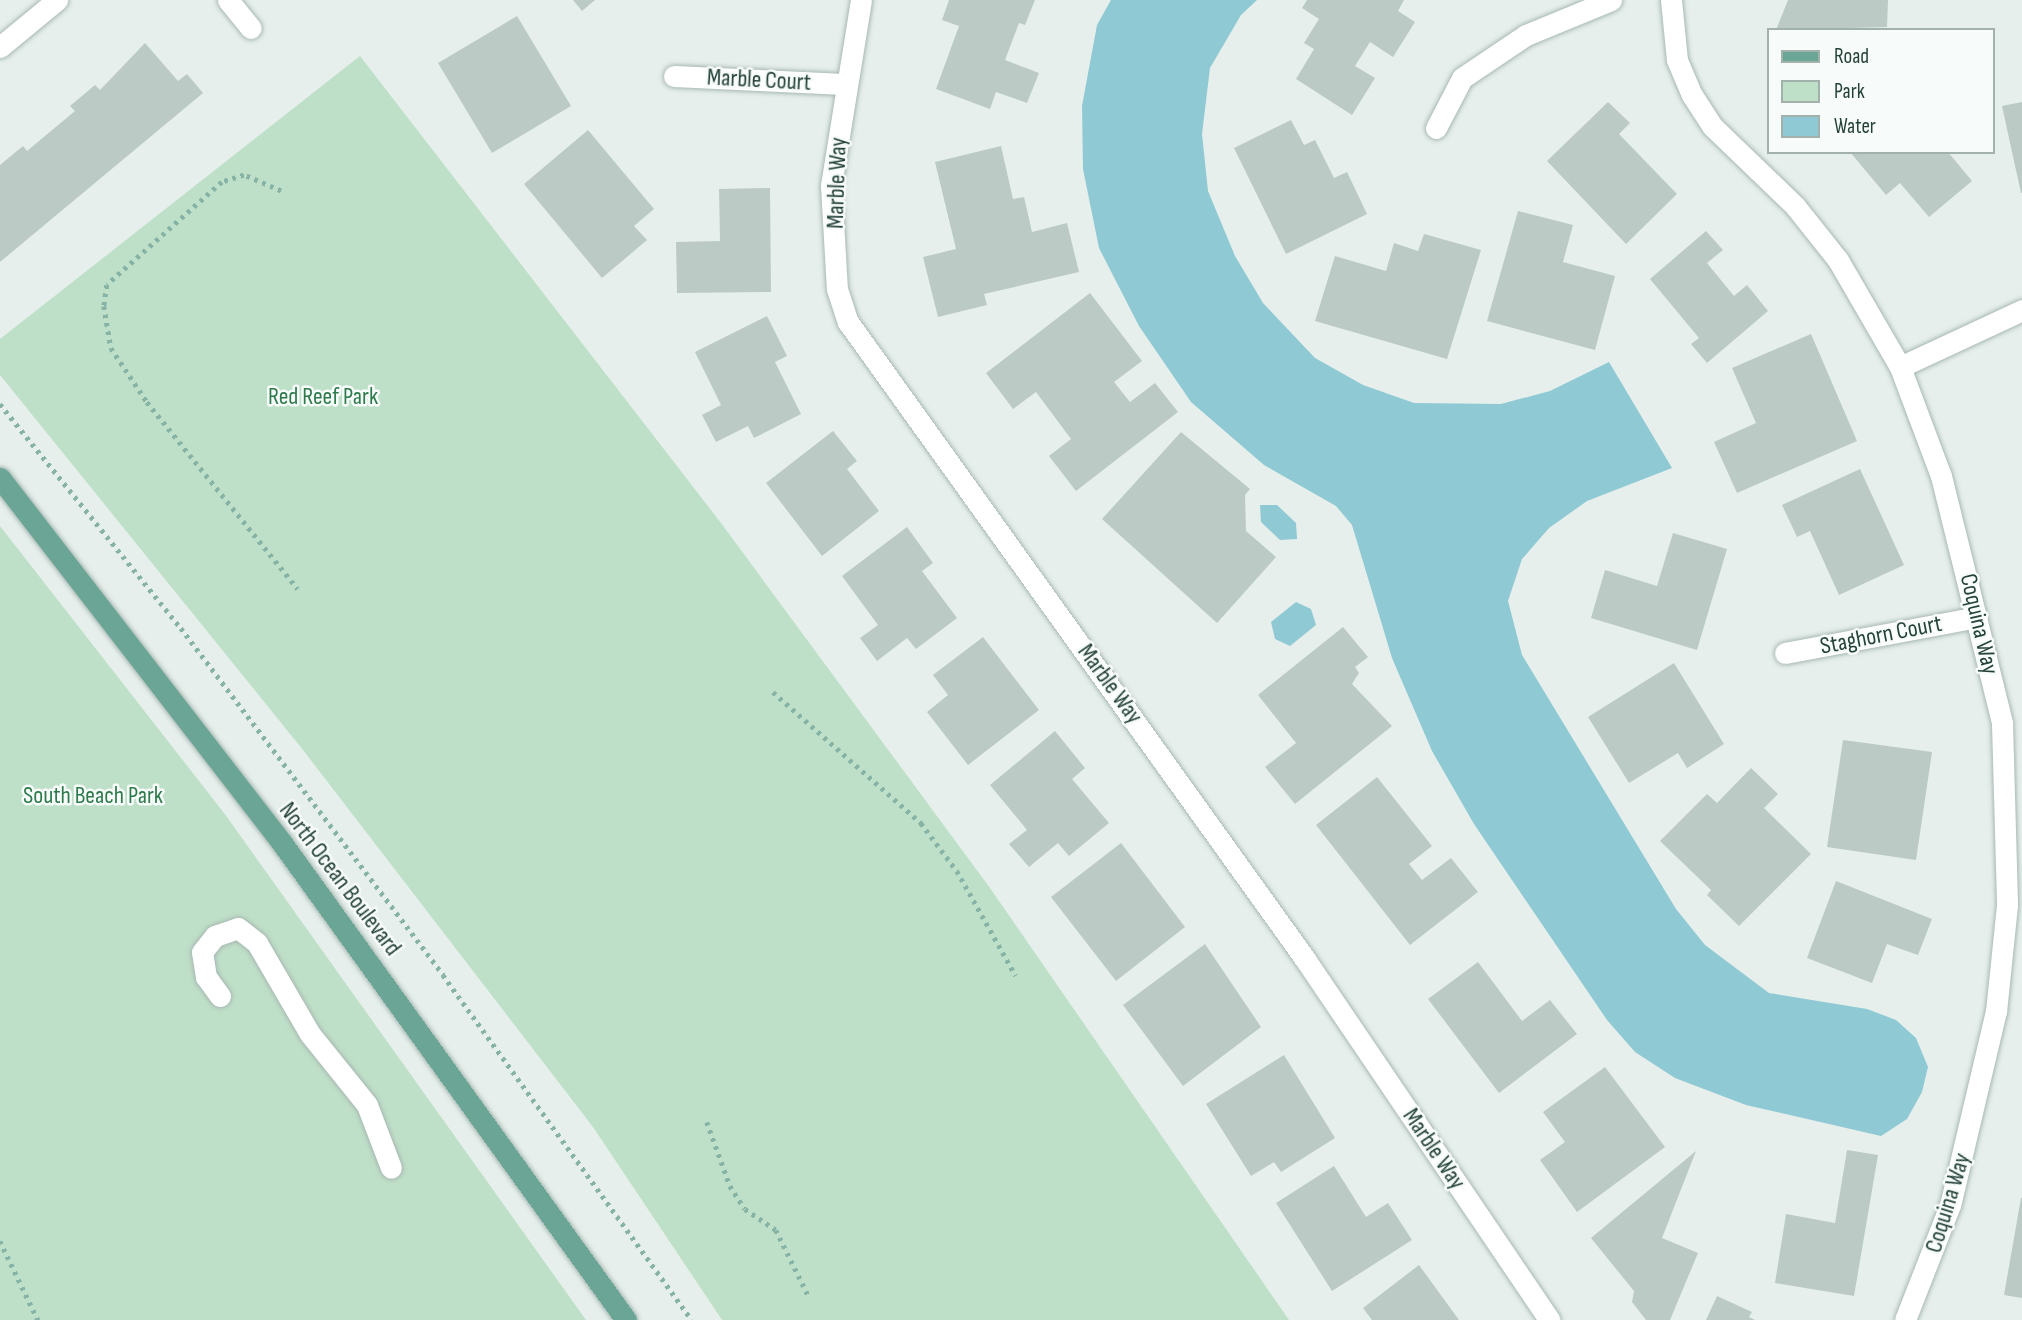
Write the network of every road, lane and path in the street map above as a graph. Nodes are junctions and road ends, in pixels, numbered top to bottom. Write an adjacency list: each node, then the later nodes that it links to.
1 (57, 0): 7 (street)
2 (228, 0): 6 (street)
3 (861, 0): 9 (street, Marble Way)
4 (1611, 0): 10 (street)
5 (1671, 0): 13 (street, Coquina Way)
6 (251, 28)
7 (0, 47)
8 (674, 76): 9 (street, Marble Court)
9 (844, 84): 30 (street, Marble Way)
10 (1436, 128)
11 (281, 191): 16 (path)
12 (2022, 310): 13 (street)
13 (1900, 367): 17 (street, Coquina Way)
14 (0, 404): 29 (path)
15 (0, 478): 28 (main road, North Ocean Boulevard)
16 (298, 589)
17 (1977, 617): 18 (street, Staghorn Court); 20 (street, Coquina Way)
18 (1785, 653)
19 (773, 692): 21 (path)
20 (2013, 812): 31 (street, Coquina Way)
21 (1016, 976)
22 (220, 996): 24 (street)
23 (707, 1122): 26 (path)
24 (391, 1168)
25 (0, 1241): 27 (path)
26 (808, 1295)
27 (38, 1320)
28 (626, 1320)
29 (692, 1320)
30 (1549, 1320)
31 (1905, 1320)

